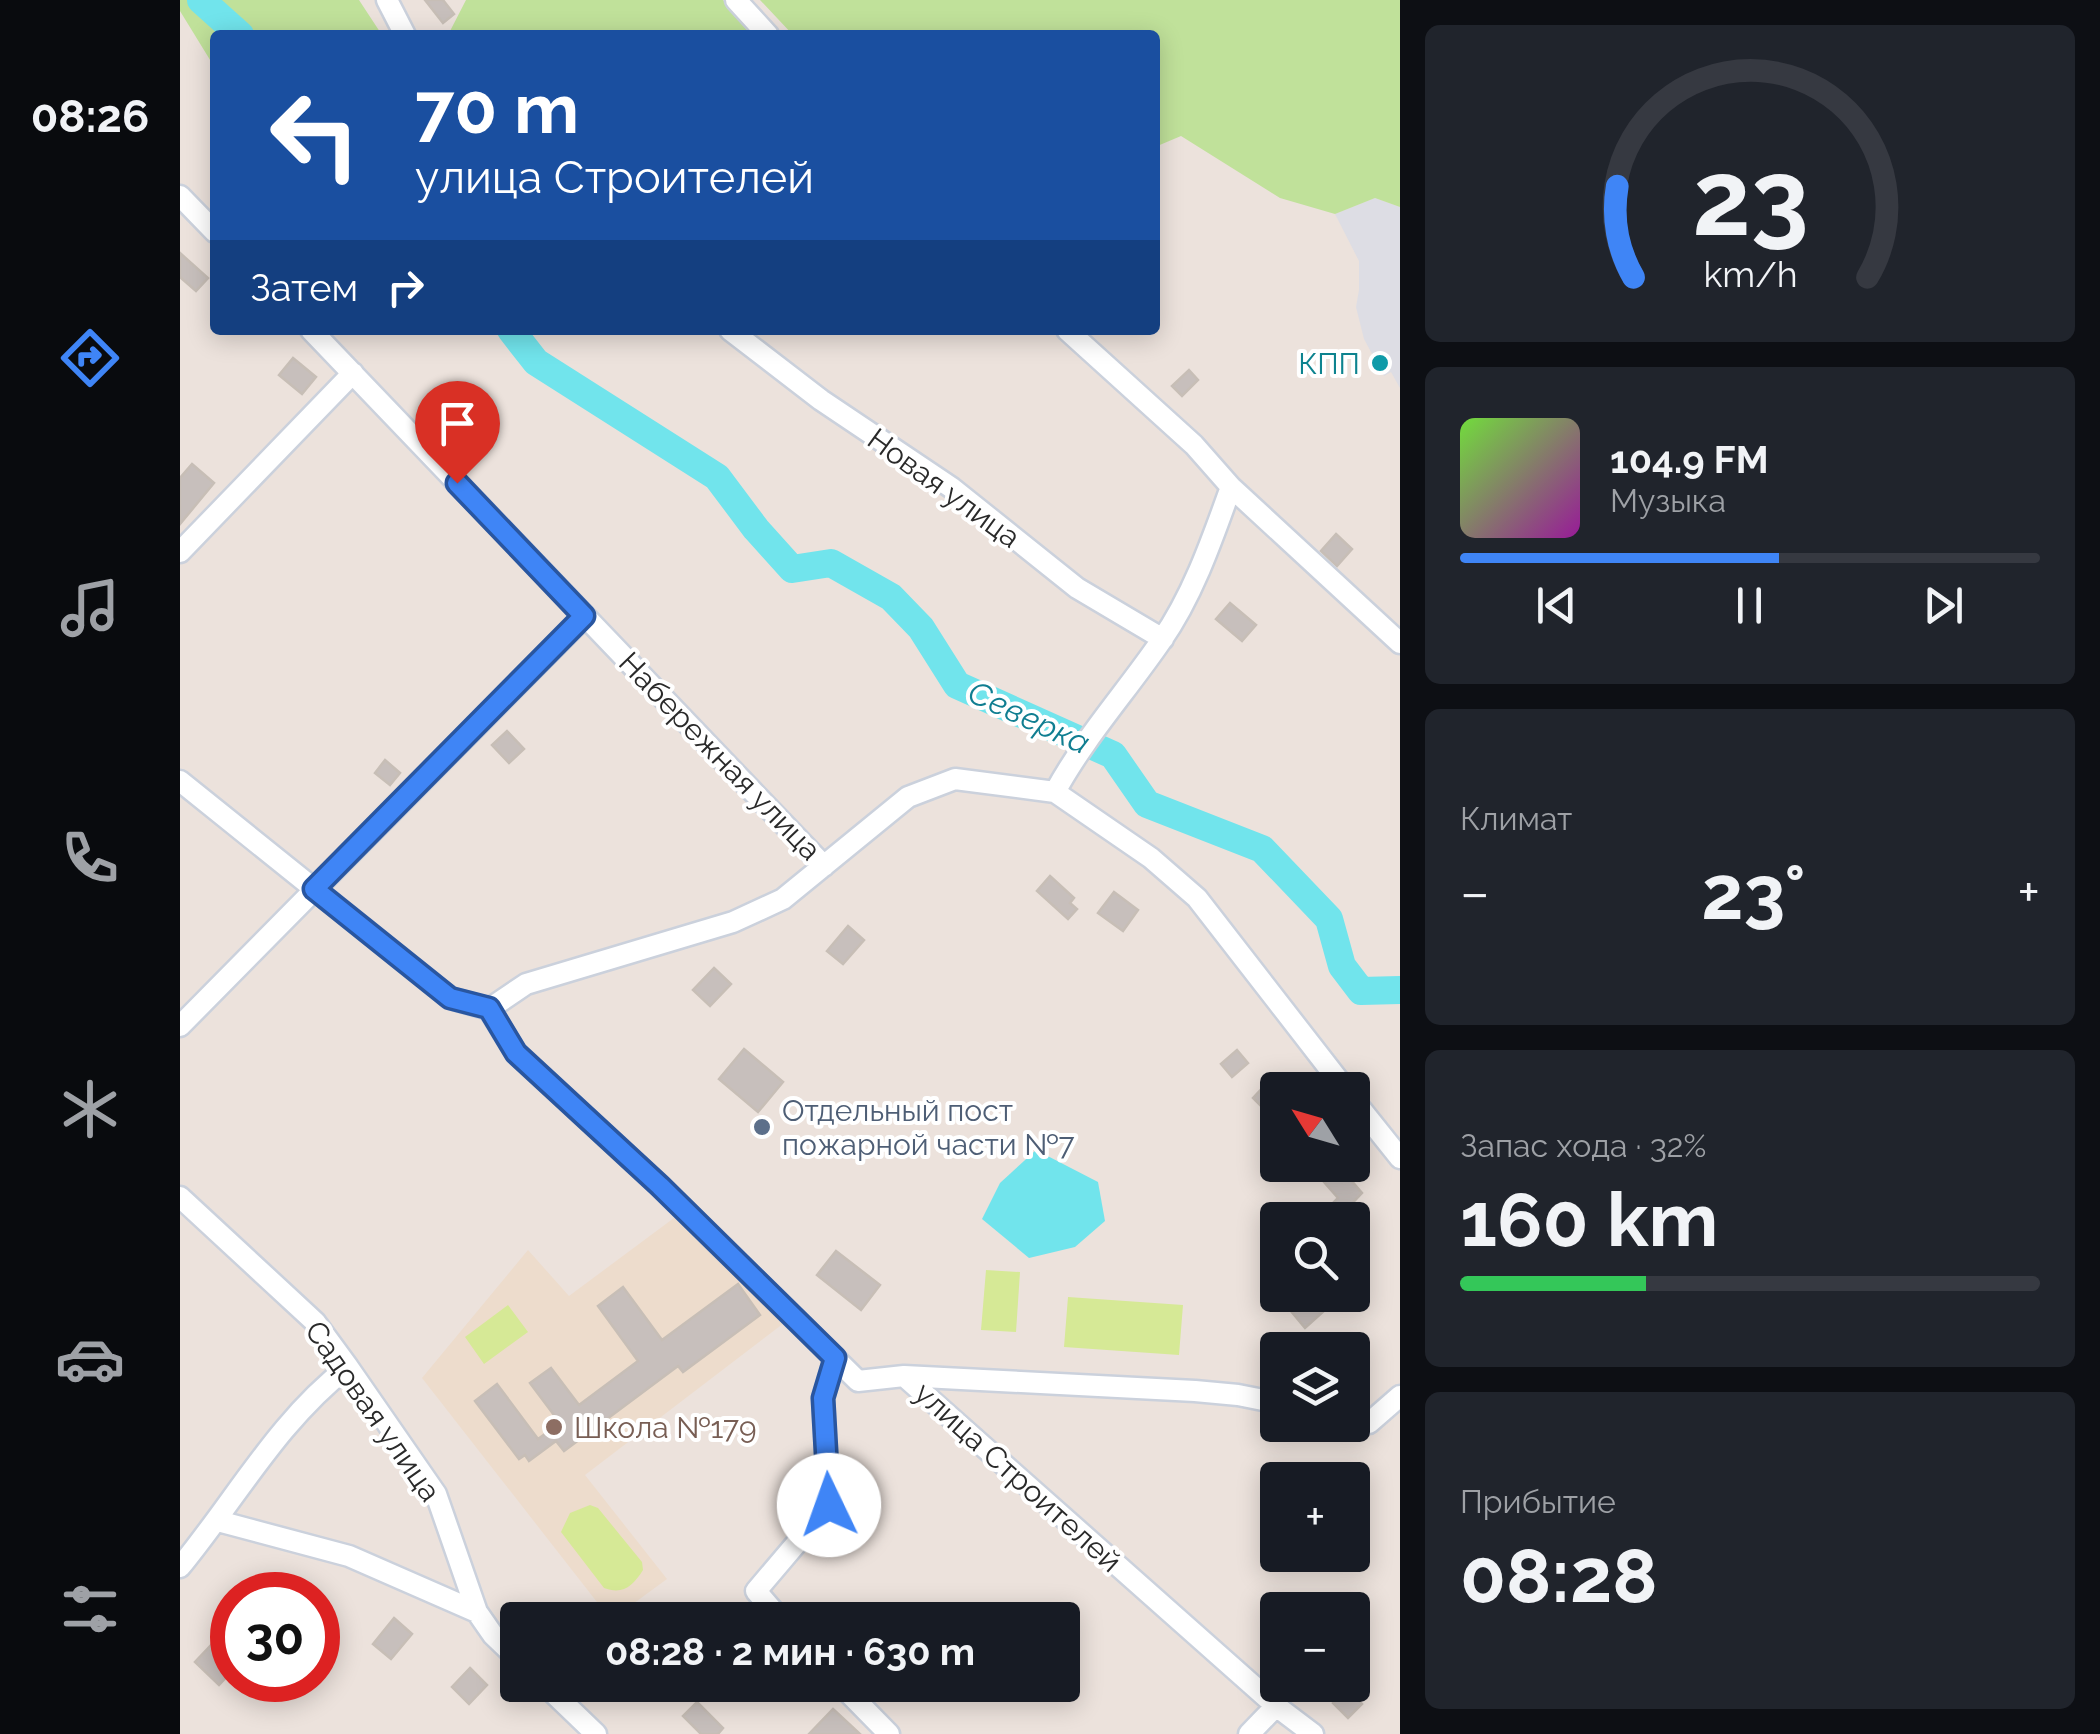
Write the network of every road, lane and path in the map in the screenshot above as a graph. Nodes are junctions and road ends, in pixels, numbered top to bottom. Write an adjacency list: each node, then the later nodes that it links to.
1 (387, 0): 3 (street)
2 (736, 0): 4 (street)
3 (402, 30)
4 (763, 30)
5 (180, 196): 6 (street)
6 (210, 227)
7 (316, 335): 10 (street, Набережная улица)
8 (736, 335): 14 (street, Новая улица)
9 (1072, 335): 11 (street)
10 (353, 373): 12 (street); 13 (street, Набережная улица)
11 (1231, 488): 14 (street); 15 (street)
12 (180, 552)
13 (584, 616): 18 (street, Набережная улица); 19 (street)
14 (1163, 639): 17 (street)
15 (1400, 643)
16 (180, 781): 19 (street)
17 (1055, 792): 18 (street, Набережная улица); 22 (street, Набережная улица)
18 (824, 866): 20 (street)
19 (314, 889): 20 (street); 21 (street)
20 (489, 1008): 26 (street, улица Строителей)
21 (180, 1026)
22 (1332, 1072)
23 (1370, 1120): 24 (street)
24 (1400, 1158)
25 (180, 1197): 27 (street, Садовая улица)
26 (835, 1358): 28 (street, улица Строителей); 34 (street)
27 (348, 1366): 32 (street); 35 (street, Садовая улица)
28 (904, 1376): 30 (street); 39 (street, улица Строителей)
29 (1400, 1396): 31 (street)
30 (1260, 1400)
31 (1370, 1422)
32 (218, 1521): 33 (street); 35 (street)
33 (180, 1567)
34 (766, 1602)
35 (477, 1612): 36 (street, Садовая улица)
36 (500, 1641)
37 (563, 1702): 40 (street)
38 (858, 1702): 41 (street)
39 (1276, 1706): 42 (street); 43 (street, улица Строителей)
40 (596, 1734)
41 (889, 1734)
42 (1249, 1734)
43 (1313, 1734)

